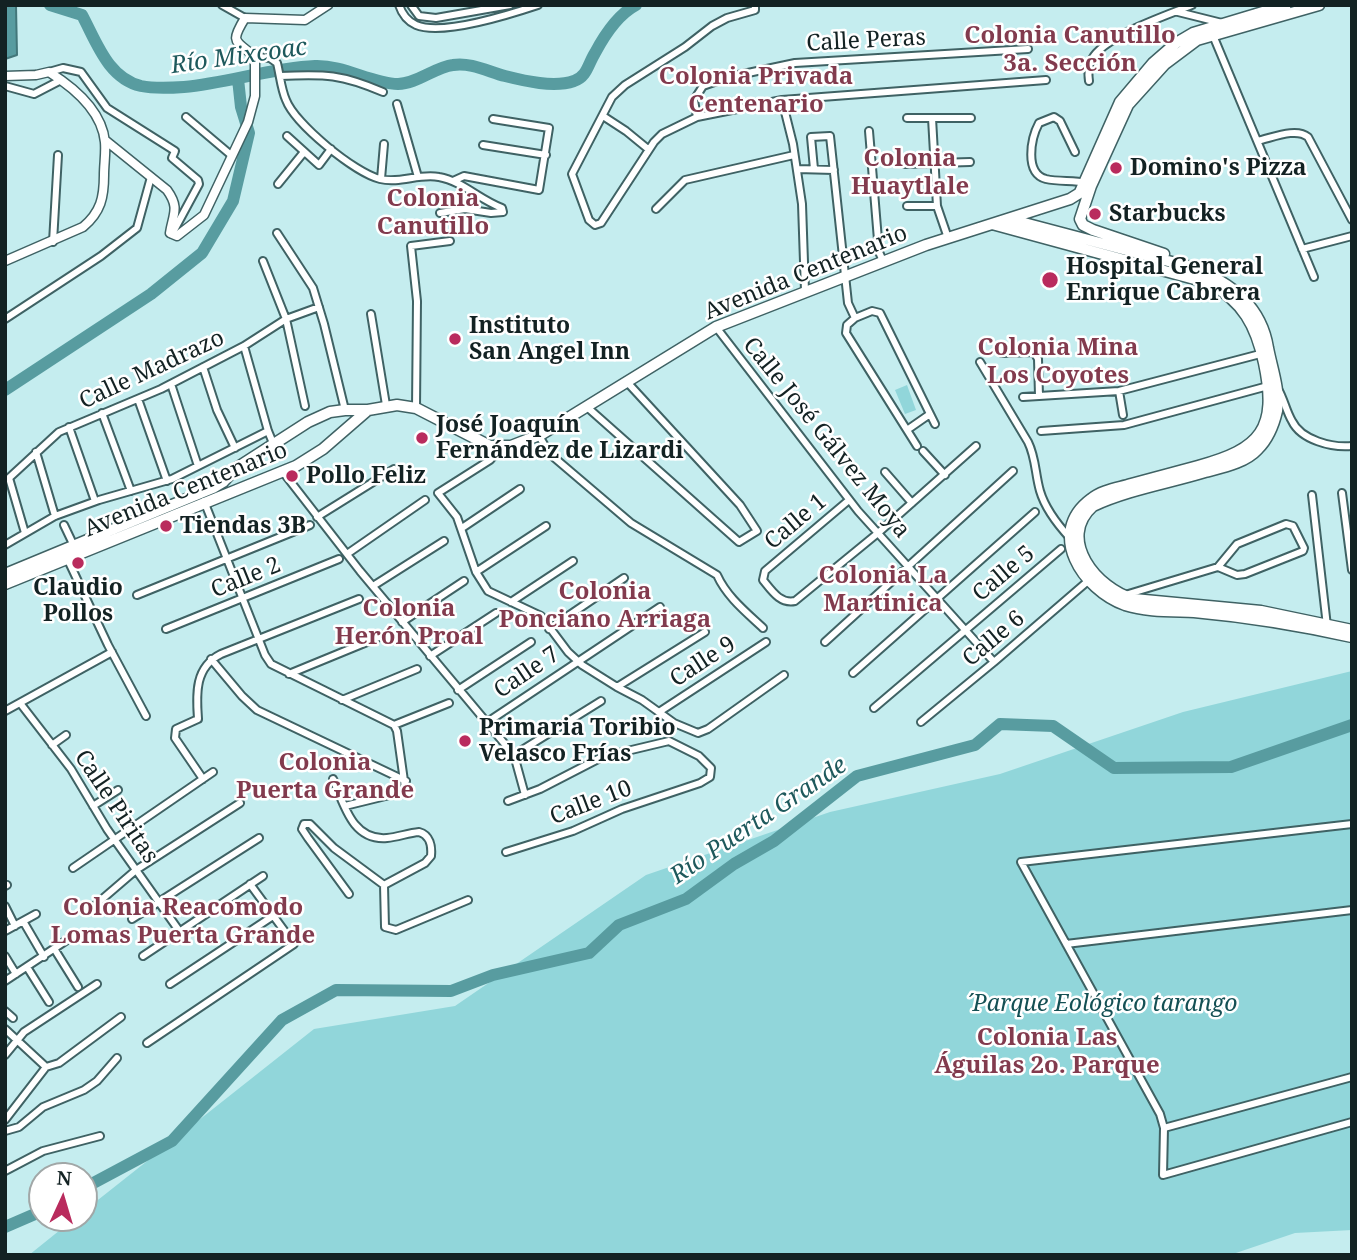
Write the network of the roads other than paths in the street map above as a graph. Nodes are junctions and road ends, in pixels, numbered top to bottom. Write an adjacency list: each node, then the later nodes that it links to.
1 (222, 5): 12 (street)
2 (328, 5): 12 (street)
3 (399, 5): 6 (street)
4 (411, 5): 5 (street)
5 (510, 5)
6 (538, 5)
7 (1192, 5): 11 (street)
8 (1286, 5): 13 (main road)
9 (1319, 5): 14 (main road)
10 (755, 7): 27 (street)
11 (1176, 12): 13 (street); 22 (street)
12 (245, 18): 17 (street)
13 (1223, 23): 14 (street); 15 (main road)
14 (1235, 29): 15 (main road)
15 (1212, 31): 37 (street); 59 (main road)
16 (1028, 49): 29 (street, Calle Peras)
17 (255, 57): 20 (street); 42 (street)
18 (5, 76): 19 (street)
19 (55, 76): 23 (street); 36 (street); 68 (street)
20 (280, 76): 24 (street); 40 (street)
21 (1046, 80): 25 (street)
22 (1089, 81)
23 (5, 86)
24 (383, 92)
25 (782, 100): 29 (street); 47 (street)
26 (397, 104): 55 (street)
27 (603, 116): 41 (street); 41 (street)
28 (187, 117): 42 (street)
29 (697, 117): 41 (street)
30 (907, 118): 31 (street)
31 (932, 118): 32 (street); 50 (street)
32 (971, 118)
33 (493, 119): 46 (street)
34 (869, 131): 76 (street)
35 (287, 136): 43 (street)
36 (105, 140): 54 (street); 72 (street)
37 (1257, 141): 65 (street); 73 (street)
38 (384, 144): 56 (street)
39 (483, 145): 46 (street)
40 (331, 149): 43 (street); 56 (street)
41 (648, 149)
42 (233, 152): 68 (street)
43 (304, 152): 58 (street)
44 (1075, 152): 59 (street)
45 (58, 155): 72 (street)
46 (546, 155): 57 (street)
47 (794, 155): 51 (street); 62 (street)
48 (970, 162): 50 (street)
49 (905, 164): 50 (street)
50 (934, 164): 61 (street)
51 (797, 169): 52 (street); 80 (street)
52 (814, 169): 53 (street); 53 (street)
53 (834, 170): 78 (street)
54 (152, 177): 68 (street); 86 (street)
55 (418, 177): 56 (street); 57 (street)
56 (381, 179)
57 (453, 181): 63 (street)
58 (278, 184)
59 (1085, 187): 64 (main road, Avenida Centenario); 77 (main road)
60 (907, 206): 61 (street)
61 (937, 206): 70 (street)
62 (656, 209)
63 (440, 213)
64 (1008, 219): 66 (main road, Avenida Centenario); 77 (main road)
65 (1352, 220)
66 (992, 224): 70 (main road, Avenida Centenario); 81 (main road)
67 (278, 233): 82 (street)
68 (172, 234)
69 (1352, 236): 73 (street)
70 (948, 238): 76 (main road, Avenida Centenario)
71 (450, 241): 103 (street)
72 (53, 242): 74 (street)
73 (1302, 249): 79 (street)
74 (5, 261)
75 (263, 261): 84 (street)
76 (883, 261): 78 (main road, Avenida Centenario)
77 (1187, 266): 81 (main road)
78 (846, 276): 80 (main road, Avenida Centenario); 85 (street)
79 (1314, 277)
80 (805, 291): 87 (main road, Avenida Centenario)
81 (1234, 295): 89 (main road)
82 (319, 307): 84 (street, Calle Madrazo); 104 (street)
83 (372, 314): 101 (street)
84 (286, 318): 88 (street, Calle Madrazo); 100 (street)
85 (855, 318): 107 (street); 111 (street)
86 (5, 319)
87 (716, 327): 93 (main road, Avenida Centenario); 137 (street, Calle José Gálvez Moya)
88 (244, 346): 92 (street, Calle Madrazo); 112 (street)
89 (1265, 352): 95 (main road); 96 (street)
90 (1002, 353): 97 (street)
91 (980, 362): 151 (street)
92 (203, 367): 94 (street, Calle Madrazo); 119 (street)
93 (627, 382): 102 (main road, Avenida Centenario); 102 (street)
94 (171, 384): 99 (street, Calle Madrazo); 121 (street)
95 (1273, 387): 113 (street); 117 (street); 127 (main road)
96 (1119, 391): 97 (street); 108 (street)
97 (1040, 396): 98 (street)
98 (1023, 397)
99 (138, 399): 106 (street, Calle Madrazo); 128 (street)
100 (305, 405)
101 (387, 405): 103 (main road, Avenida Centenario); 105 (main road, Avenida Centenario)
102 (587, 407): 114 (main road, Avenida Centenario)
103 (416, 408): 118 (main road, Avenida Centenario)
104 (345, 410): 105 (main road, Avenida Centenario); 115 (main road, Avenida Centenario)
105 (368, 410): 124 (main road, Avenida Centenario)
106 (102, 413): 110 (street, Calle Madrazo); 131 (street)
107 (930, 414): 109 (street); 111 (street)
108 (1123, 415)
109 (934, 424)
110 (69, 427): 120 (street, Calle Madrazo); 138 (street)
111 (907, 430): 126 (street)
112 (268, 431): 115 (street); 119 (street)
113 (1041, 431)
114 (540, 435): 118 (main road, Avenida Centenario); 181 (street)
115 (273, 443): 129 (main road, Avenida Centenario)
116 (976, 446): 126 (street)
117 (1352, 446)
118 (501, 447): 147 (street)
119 (235, 448): 121 (street)
120 (36, 452): 142 (street); 149 (street, Calle Madrazo)
121 (198, 466): 128 (street)
122 (394, 469): 143 (street)
123 (1013, 471): 162 (street)
124 (283, 472): 134 (main road, Avenida Centenario); 143 (street)
125 (885, 472): 139 (street)
126 (945, 475): 139 (street)
127 (1169, 479): 151 (main road); 173 (main road)
128 (167, 481): 131 (street)
129 (223, 482): 133 (main road, Avenida Centenario); 134 (main road)
130 (520, 489): 147 (street)
131 (131, 491): 138 (street)
132 (1342, 493): 148 (street)
133 (201, 494): 140 (street); 154 (main road, Avenida Centenario)
134 (228, 494): 140 (main road, Avenida Centenario)
135 (1312, 495): 182 (street)
136 (425, 500): 156 (street)
137 (849, 500): 150 (street, Calle José Gálvez Moya); 150 (street, Calle 1)
138 (95, 501): 142 (street)
139 (912, 503): 150 (street)
140 (206, 505): 157 (main road, Avenida Centenario); 158 (street)
141 (1035, 512): 175 (street)
142 (55, 516): 149 (street)
143 (317, 517): 156 (street)
144 (64, 524): 154 (street)
145 (310, 525): 158 (street)
146 (546, 526): 165 (street)
147 (461, 528): 165 (street)
148 (1349, 531): 160 (street)
149 (25, 533): 153 (street)
150 (878, 533): 162 (street, Calle José Gálvez Moya)
151 (1070, 538): 169 (main road)
152 (444, 541): 171 (street)
153 (5, 545)
154 (74, 546): 157 (main road, Avenida Centenario)
155 (1061, 549): 185 (street, Calle 5)
156 (347, 554): 171 (street)
157 (65, 555): 166 (main road, Avenida Centenario); 170 (main road, Avenida Centenario); 194 (street)
158 (228, 559): 172 (street); 174 (street)
159 (339, 559): 174 (street, Calle 2)
160 (1351, 560): 164 (street)
161 (573, 562): 177 (street)
162 (907, 566): 175 (street, Calle José Gálvez Moya); 193 (street)
163 (1218, 567): 163 (street); 173 (street)
164 (1352, 570)
165 (475, 572): 177 (street)
166 (5, 574)
167 (624, 578): 184 (street)
168 (464, 581): 180 (street)
169 (1088, 581): 182 (main road); 198 (street, Calle 6)
170 (5, 584)
171 (373, 586): 180 (street)
172 (137, 595)
173 (1124, 596): 182 (main road)
174 (244, 598): 183 (street, Calle 2); 190 (street)
175 (935, 598): 185 (street, Calle José Gálvez Moya); 200 (street)
176 (359, 599): 190 (street)
177 (512, 602): 184 (street)
178 (660, 607): 197 (street, Calle 7)
179 (496, 613): 195 (street)
180 (402, 622): 195 (street)
181 (763, 628)
182 (1327, 628): 186 (main road); 189 (main road)
183 (166, 629)
184 (549, 629): 197 (street)
185 (965, 629): 198 (street, Calle José Gálvez Moya); 209 (street, Calle 5)
186 (1352, 630)
187 (705, 632): 203 (street)
188 (384, 635): 201 (street)
189 (1352, 637)
190 (259, 640): 196 (street); 201 (street)
191 (531, 642): 204 (street)
192 (766, 642): 211 (street, Calle 9)
193 (825, 642)
194 (112, 652): 207 (street); 212 (street)
195 (430, 656): 204 (street)
196 (211, 659): 220 (street); 222 (street)
197 (576, 661): 203 (street); 214 (street, Calle 7)
198 (994, 662): 213 (street, Calle 6)
199 (418, 669): 205 (street)
200 (853, 673)
201 (289, 674): 205 (street)
202 (784, 675): 211 (street)
203 (617, 687): 211 (street)
204 (458, 690): 214 (street)
205 (342, 700): 215 (street)
206 (601, 702): 218 (street)
207 (20, 703): 210 (street); 217 (street, Calle Piritas)
208 (449, 703): 215 (street)
209 (874, 708)
210 (5, 711)
211 (659, 712)
212 (146, 716)
213 (921, 722)
214 (485, 723): 218 (street)
215 (394, 725): 222 (street)
216 (66, 735): 217 (street)
217 (52, 745): 227 (street, Calle Piritas)
218 (514, 755): 224 (street)
219 (214, 772): 220 (street)
220 (203, 779): 231 (street)
221 (333, 779): 228 (street)
222 (406, 781): 228 (street)
223 (118, 790): 227 (street)
224 (525, 796): 225 (street); 232 (street, Calle 10)
225 (508, 801)
226 (240, 803): 234 (street)
227 (93, 806): 231 (street, Calle Piritas)
228 (345, 806): 237 (street)
229 (1352, 824): 252 (street)
230 (259, 838): 240 (street)
231 (114, 839): 233 (street); 234 (street, Calle Piritas)
232 (506, 852)
233 (73, 868)
234 (136, 870): 240 (street, Calle Piritas); 242 (street)
235 (263, 876): 236 (street)
236 (250, 884): 245 (street); 250 (street)
237 (384, 886): 238 (street); 239 (street)
238 (349, 894)
239 (468, 900)
240 (160, 903): 246 (street); 250 (street, Calle Piritas)
241 (5, 906): 248 (street)
242 (93, 907)
243 (1352, 910): 252 (street)
244 (36, 914): 247 (street)
245 (273, 916): 261 (street); 269 (street)
246 (132, 919)
247 (23, 921): 248 (street); 256 (street)
248 (15, 926): 249 (street)
249 (5, 931)
250 (180, 932): 255 (street)
251 (67, 940): 253 (street)
252 (1066, 944): 276 (street)
253 (55, 950): 256 (street); 262 (street)
254 (5, 956): 258 (street)
255 (143, 956)
256 (44, 957): 257 (street)
257 (27, 967): 258 (street); 263 (street)
258 (16, 974): 259 (street)
259 (5, 981)
260 (97, 984): 268 (street)
261 (170, 984)
262 (78, 987)
263 (50, 1002)
264 (5, 1011): 266 (street)
265 (121, 1017): 272 (street)
266 (13, 1018)
267 (5, 1029): 268 (street)
268 (18, 1040): 270 (street); 272 (street)
269 (147, 1043)
270 (5, 1055)
271 (117, 1058): 277 (street)
272 (46, 1067): 274 (street)
273 (1352, 1077): 276 (street)
274 (5, 1120)
275 (1352, 1122): 276 (street)
276 (1164, 1128)
277 (5, 1132)
278 (100, 1136): 279 (street)
279 (5, 1171)

